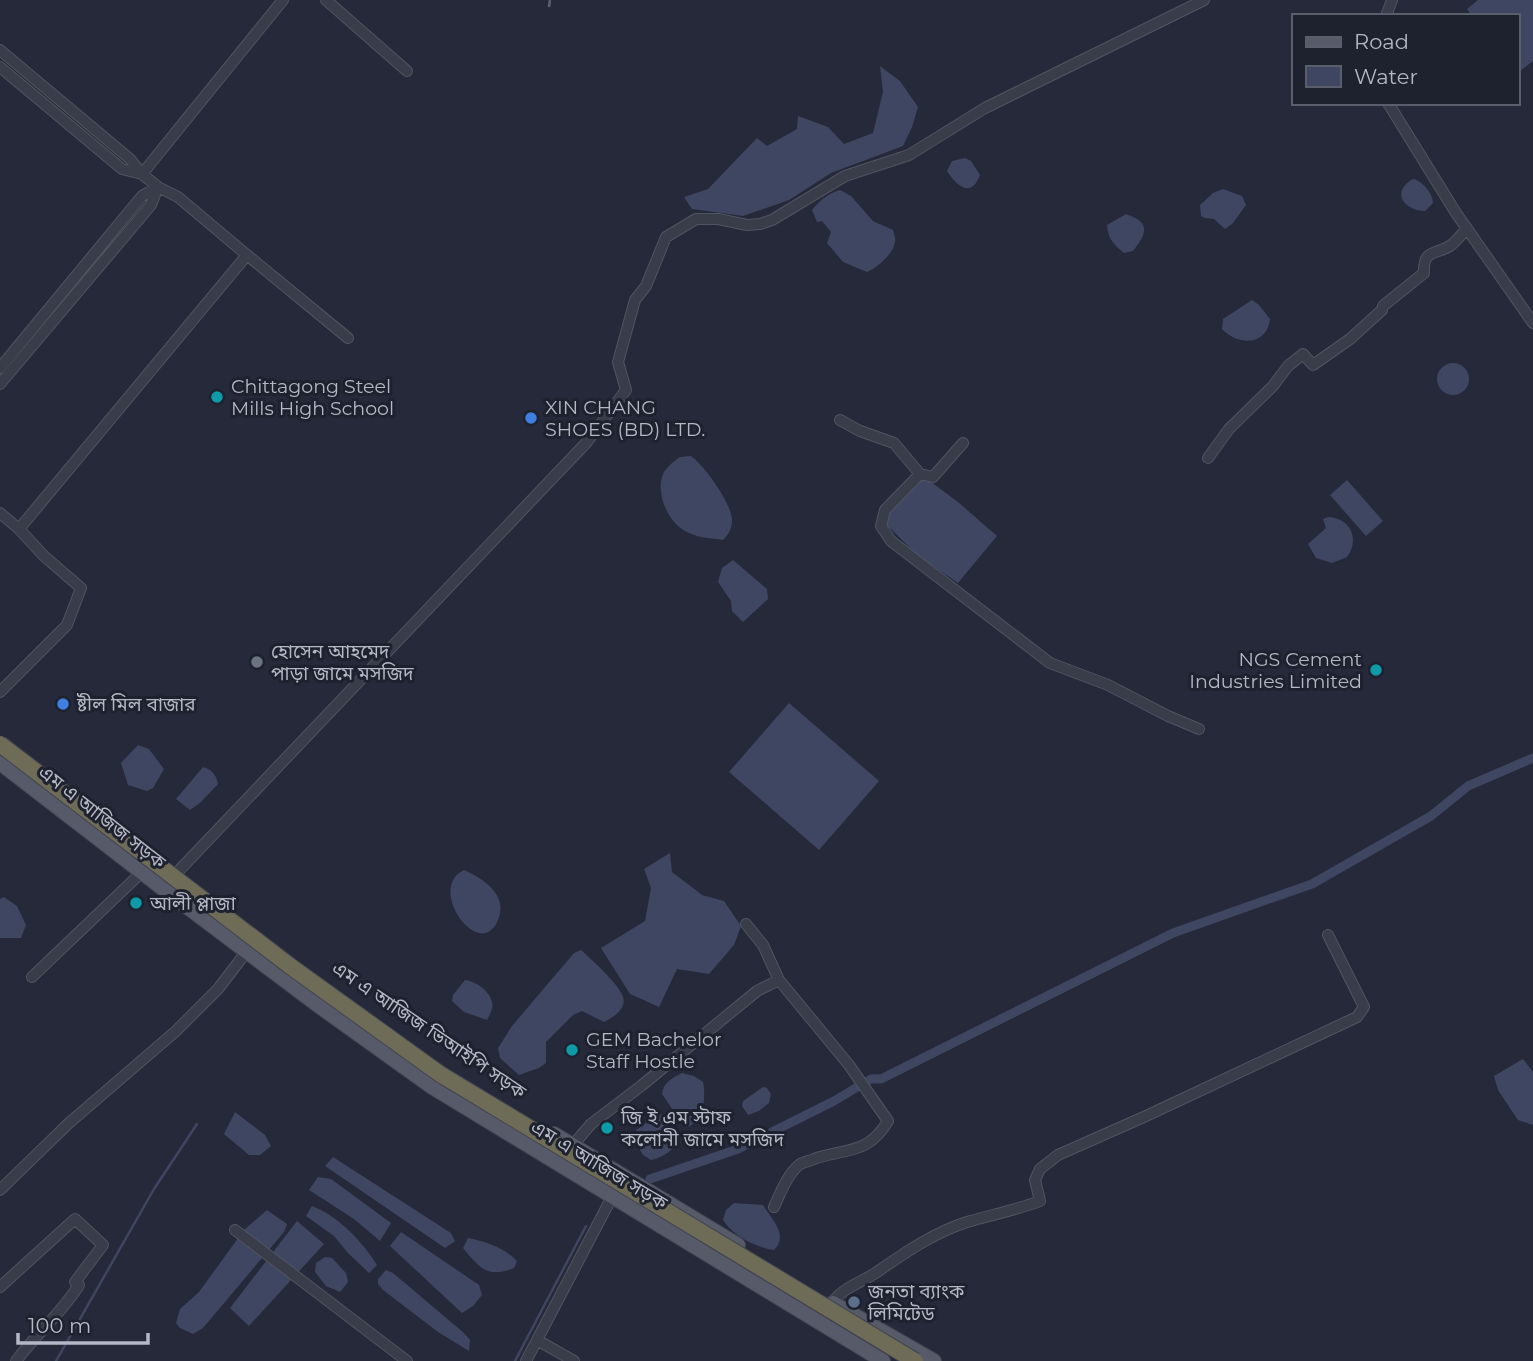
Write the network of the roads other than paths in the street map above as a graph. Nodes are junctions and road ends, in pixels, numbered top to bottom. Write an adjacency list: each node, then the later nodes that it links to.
1 (283, 0): 8 (street)
2 (326, 0): 6 (street)
3 (1204, 0): 29 (street)
4 (0, 50): 8 (street)
5 (0, 67): 8 (street)
6 (407, 71)
7 (1389, 105): 10 (street)
8 (142, 174): 9 (street)
9 (158, 187): 11 (street); 14 (street); 15 (street)
10 (1467, 228): 12 (street); 18 (street)
11 (247, 255): 13 (street); 21 (street)
12 (1533, 323)
13 (348, 338)
14 (0, 368)
15 (0, 384)
16 (840, 420): 19 (street)
17 (963, 443): 19 (street)
18 (1208, 458)
19 (920, 474): 23 (street)
20 (0, 513): 21 (street)
21 (19, 529): 22 (street)
22 (0, 692)
23 (1199, 729)
24 (0, 735): 29 (main road, এম এ আজিজ ভিআইপি সড়ক)
25 (0, 744): 50 (highway, bridge)
26 (0, 756): 49 (highway)
27 (0, 763): 28 (main road, এম এ আজিজ সড়ক)
28 (142, 872): 30 (main road, এম এ আজিজ সড়ক); 34 (street)
29 (176, 872): 30 (street); 36 (main road, এম এ আজিজ ভিআইপি সড়ক)
30 (162, 888): 33 (main road, এম এ আজিজ সড়ক)
31 (746, 924): 35 (street)
32 (1328, 935): 42 (street)
33 (247, 951): 37 (street); 38 (main road, এম এ আজিজ সড়ক)
34 (32, 977)
35 (779, 980): 36 (street); 39 (street)
36 (573, 1145): 42 (main road, এম এ আজিজ ভিআইপি সড়ক)
37 (0, 1190)
38 (613, 1195): 43 (street); 48 (main road, এম এ আজিজ সড়ক)
39 (774, 1207)
40 (236, 1230): 45 (street)
41 (0, 1287): 44 (street)
42 (832, 1302): 51 (main road, এম এ আজিজ ভিআইপি সড়ক)
43 (537, 1340): 46 (street); 47 (street)
44 (16, 1361)
45 (407, 1361)
46 (526, 1361)
47 (575, 1361)
48 (883, 1361)
49 (895, 1361)
50 (915, 1361)
51 (934, 1361)

